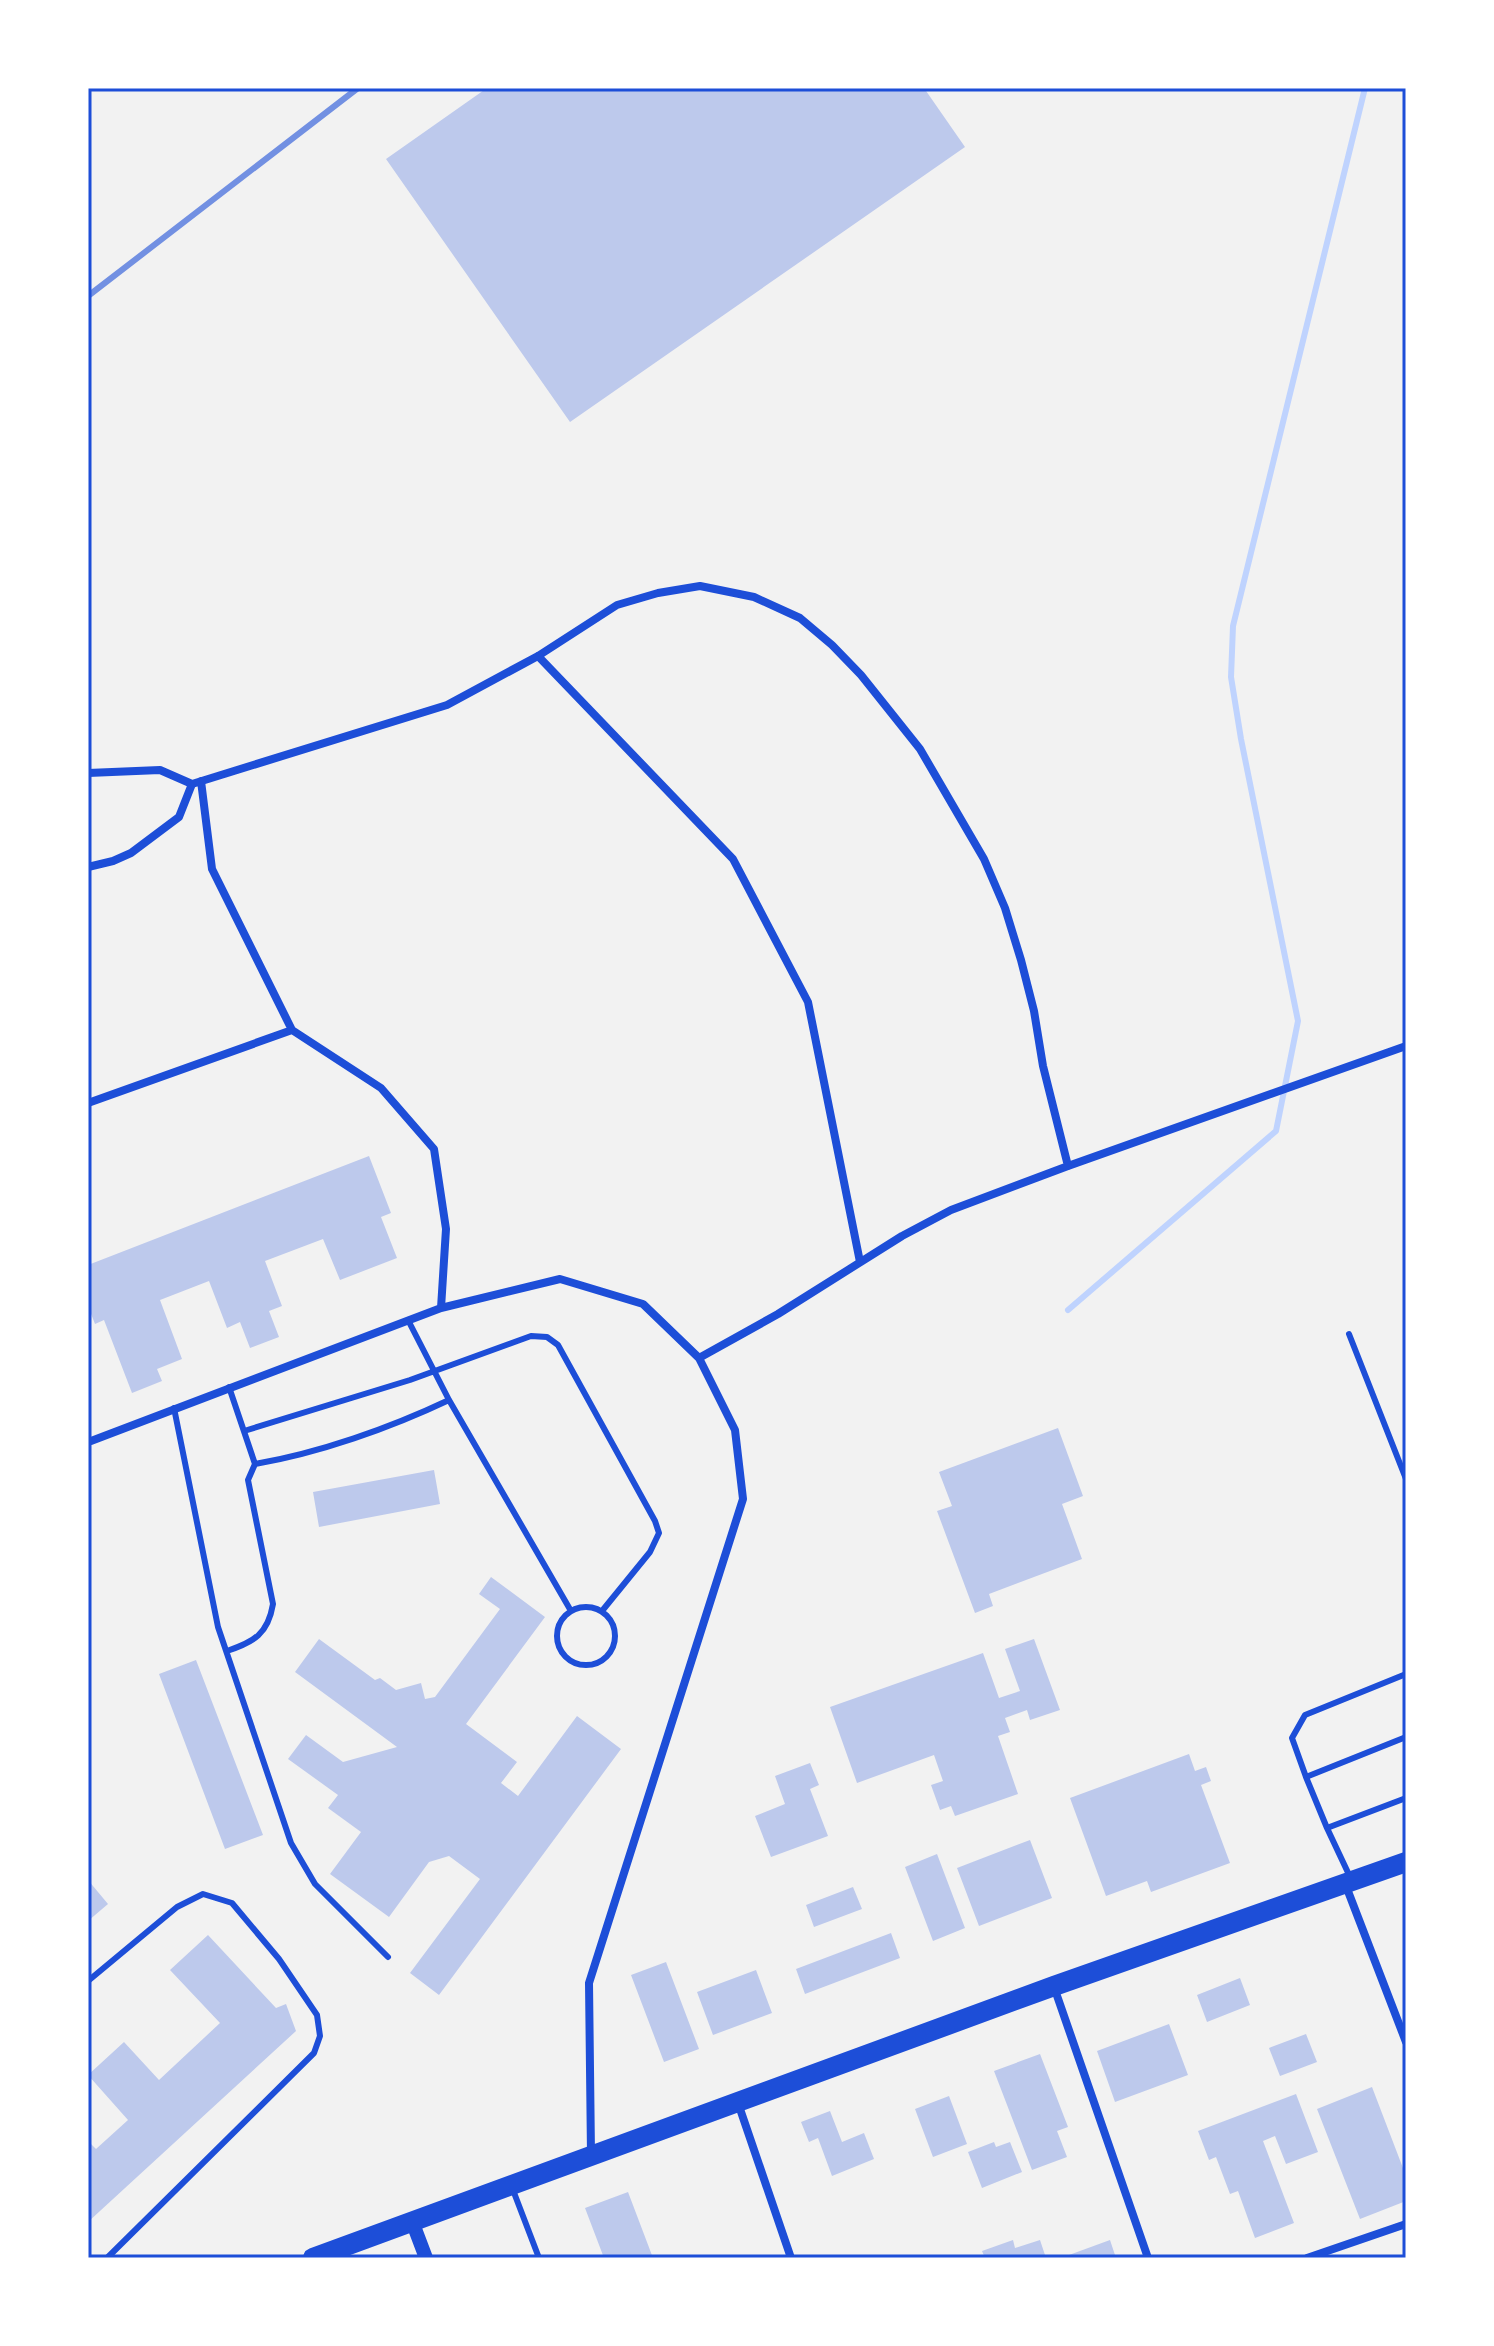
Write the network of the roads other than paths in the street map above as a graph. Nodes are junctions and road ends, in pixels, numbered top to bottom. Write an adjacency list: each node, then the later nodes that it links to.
1 (538, 656): 3 (street); 8 (street); 9 (street)
2 (88, 773): 3 (street)
3 (196, 783): 4 (street); 5 (street)
4 (88, 867)
5 (292, 1030): 7 (street); 10 (street)
6 (1406, 1046): 8 (street)
7 (88, 1103)
8 (1068, 1166): 9 (street)
9 (860, 1262): 13 (street)
10 (441, 1308): 11 (street); 13 (street)
11 (408, 1320): 14 (lane); 15 (street)
12 (1349, 1334): 21 (lane)
13 (699, 1358): 37 (street)
14 (434, 1372): 16 (lane); 18 (lane); 23 (lane)
15 (229, 1387): 17 (street); 18 (lane)
16 (449, 1400): 20 (lane); 22 (lane)
17 (174, 1408): 19 (street); 24 (lane)
18 (244, 1431): 20 (lane)
19 (91, 1441)
20 (255, 1464): 24 (lane)
21 (1406, 1479)
22 (571, 1611): 23 (lane); 23 (lane)
23 (602, 1611)
24 (227, 1651): 32 (lane)
25 (1406, 1674): 27 (lane)
26 (1406, 1737): 27 (lane)
27 (1306, 1777): 29 (lane)
28 (1406, 1798): 29 (lane)
29 (1327, 1828): 31 (lane)
30 (1406, 1862): 31 (main road)
31 (1349, 1884): 34 (main road); 35 (street)
32 (388, 1957)
33 (88, 1981): 41 (lane)
34 (1054, 1986): 36 (main road); 46 (street)
35 (1406, 2042)
36 (737, 2102): 37 (main road); 45 (street)
37 (591, 2156): 38 (main road)
38 (511, 2185): 39 (main road); 44 (lane)
39 (412, 2221): 42 (main road); 43 (street)
40 (1406, 2224): 47 (street)
41 (107, 2258)
42 (313, 2258)
43 (426, 2258)
44 (539, 2258)
45 (791, 2258)
46 (1148, 2258)
47 (1307, 2258)

